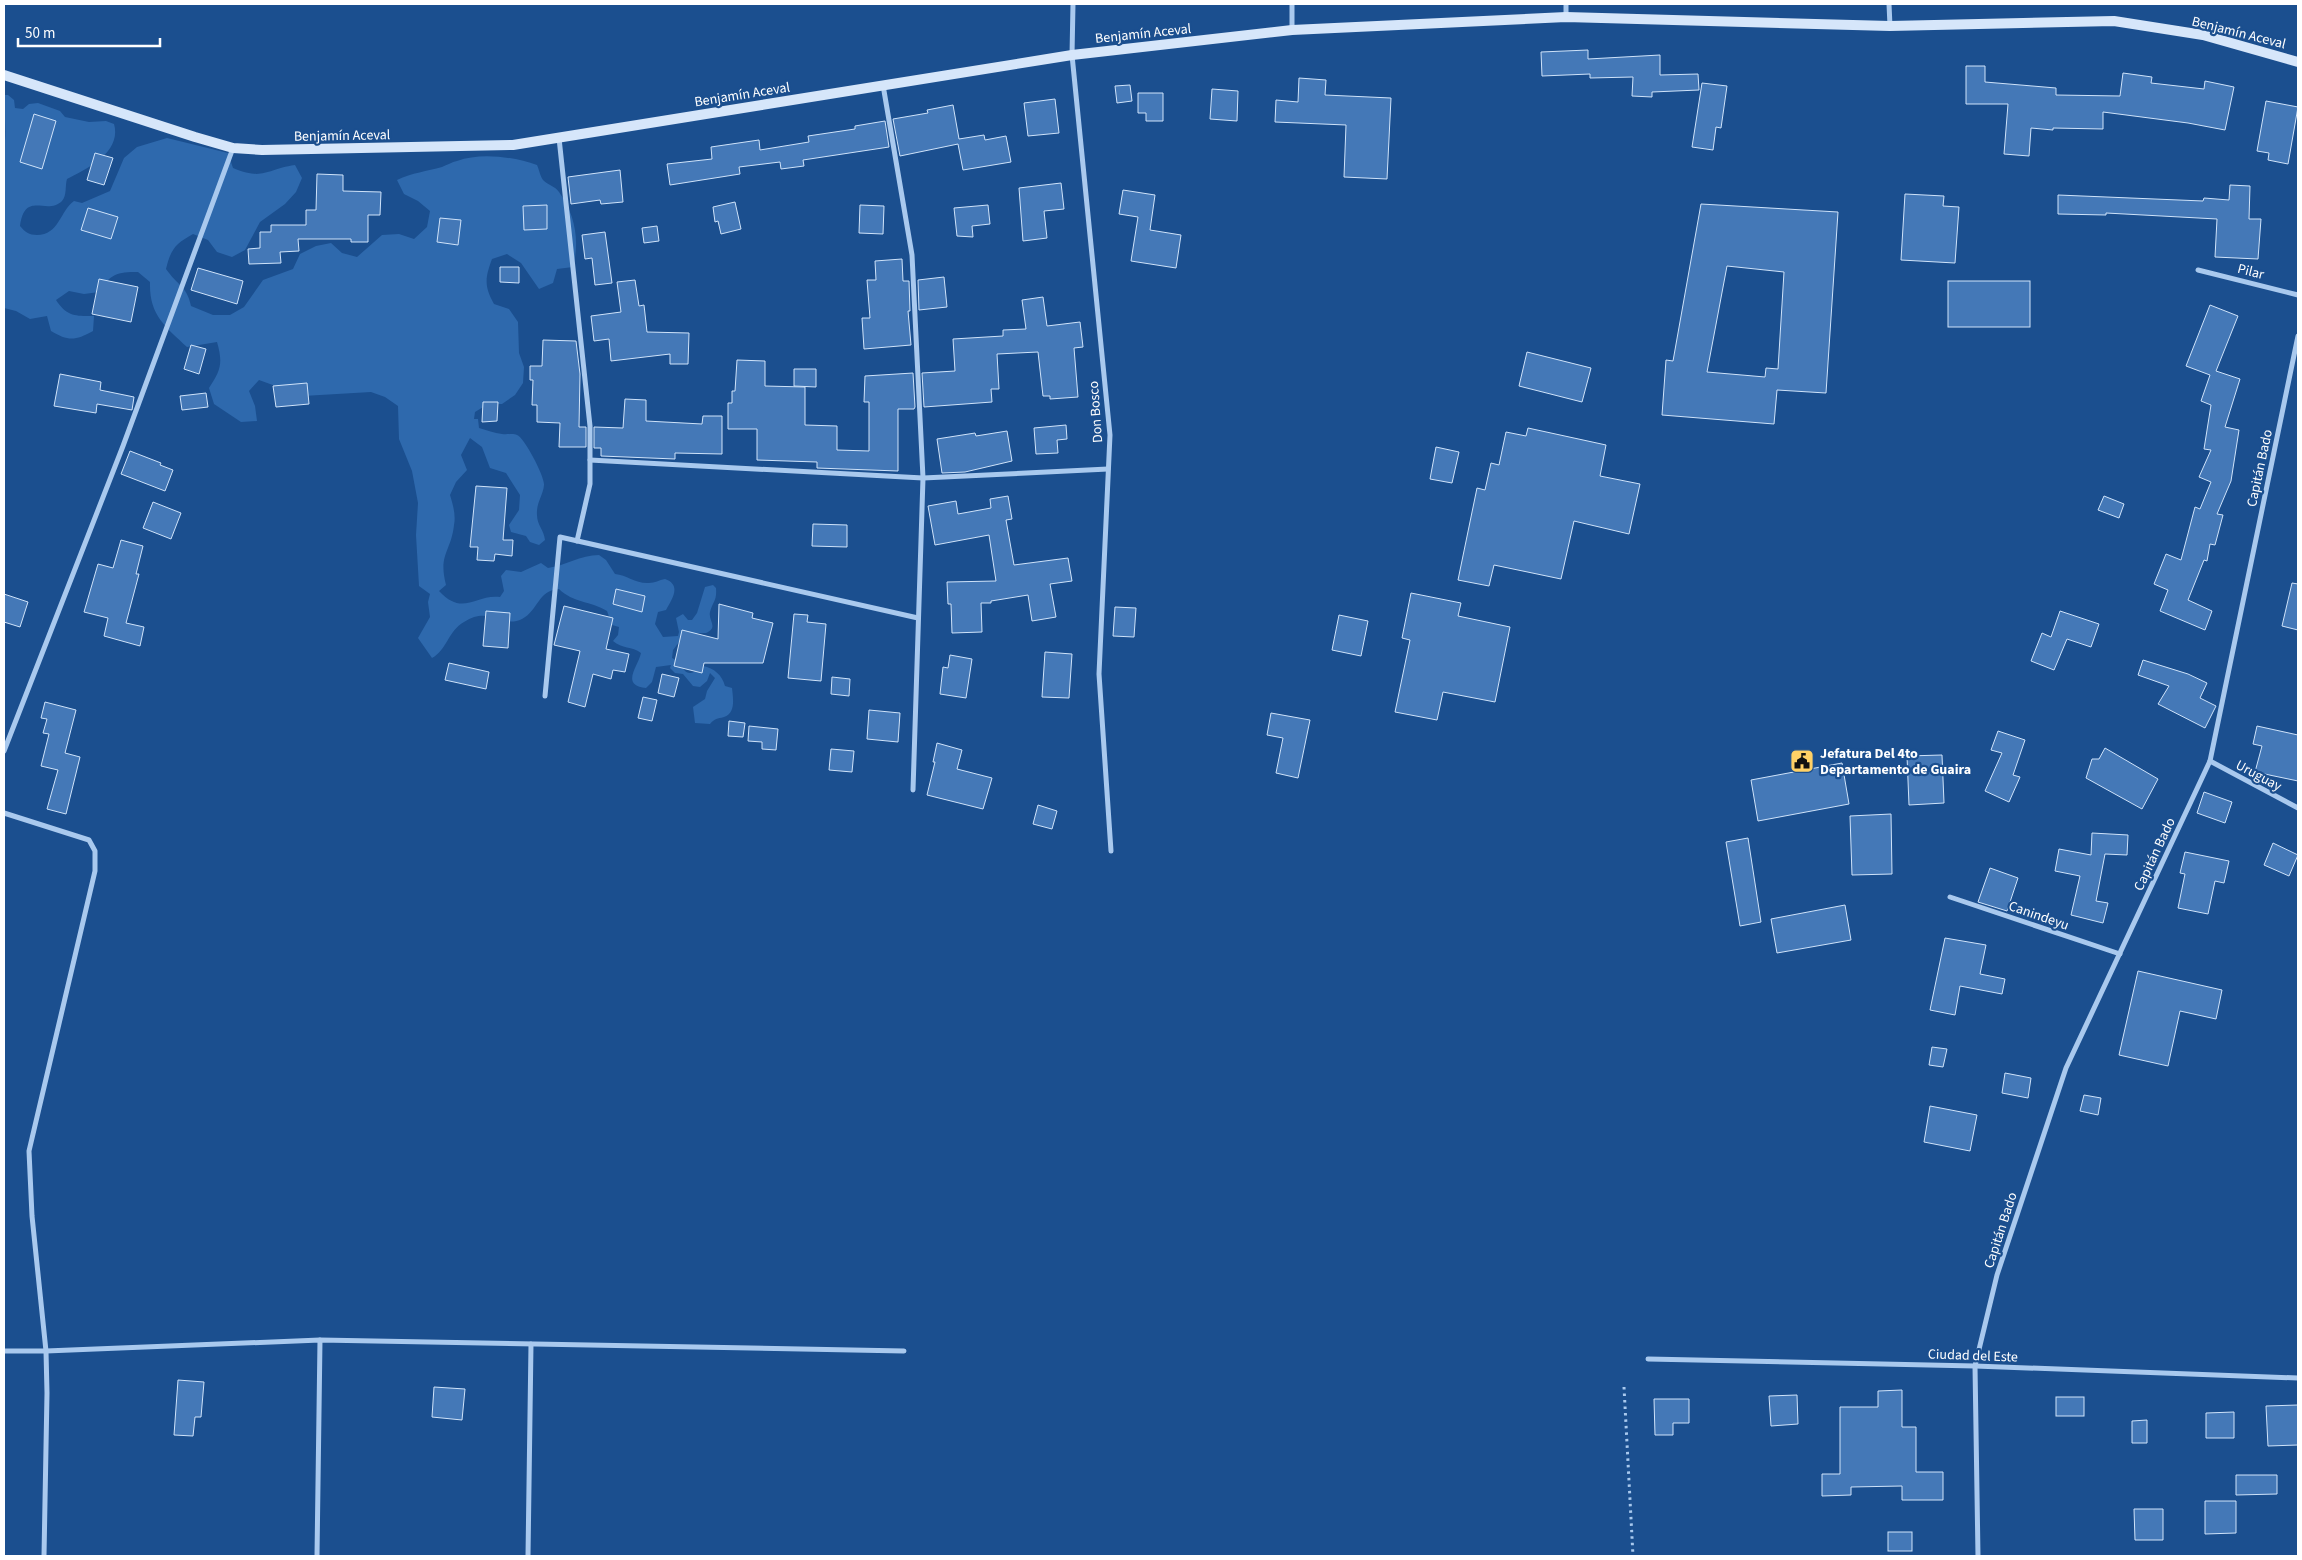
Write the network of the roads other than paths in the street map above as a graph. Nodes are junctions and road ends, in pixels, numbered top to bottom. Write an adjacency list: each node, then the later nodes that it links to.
1 (1073, 4): 8 (street, Don Bosco)
2 (1292, 4): 7 (street)
3 (1566, 4): 5 (street)
4 (1889, 4): 6 (street)
5 (1566, 17): 6 (street, Benjamín Aceval); 7 (street, Benjamín Aceval)
6 (1890, 26): 9 (street, Benjamín Aceval)
7 (1292, 30): 8 (street, Benjamín Aceval)
8 (1072, 55): 11 (street, Benjamín Aceval); 18 (street, Don Bosco)
9 (2298, 62)
10 (4, 75): 13 (street, Benjamín Aceval)
11 (883, 84): 12 (street, Benjamín Aceval); 19 (street)
12 (559, 138): 13 (street, Benjamín Aceval); 17 (street)
13 (233, 148): 23 (street)
14 (2198, 270): 15 (street, Pilar)
15 (2298, 294)
16 (2298, 336): 24 (street, Capitán Bado)
17 (590, 460): 19 (street); 20 (street)
18 (1108, 469): 19 (street); 28 (street, Don Bosco)
19 (923, 478): 21 (street)
20 (577, 541): 21 (street); 22 (street)
21 (918, 618): 25 (street)
22 (545, 696)
23 (4, 751)
24 (2210, 760): 26 (street, Uruguay); 30 (street, Capitán Bado)
25 (913, 790)
26 (2298, 808)
27 (4, 813): 34 (street)
28 (1112, 850)
29 (1950, 897): 30 (street, Canindeyu)
30 (2120, 954): 37 (street, Capitán Bado)
31 (320, 1340): 32 (street); 34 (street); 40 (street)
32 (531, 1344): 35 (street); 41 (street)
33 (4, 1351): 34 (street)
34 (46, 1351): 39 (street)
35 (904, 1351)
36 (1648, 1359): 37 (street, Ciudad del Este)
37 (1975, 1366): 38 (street, Ciudad del Este); 42 (street, Capitán Bado)
38 (2298, 1378)
39 (44, 1556)
40 (317, 1556)
41 (528, 1556)
42 (1978, 1556)

